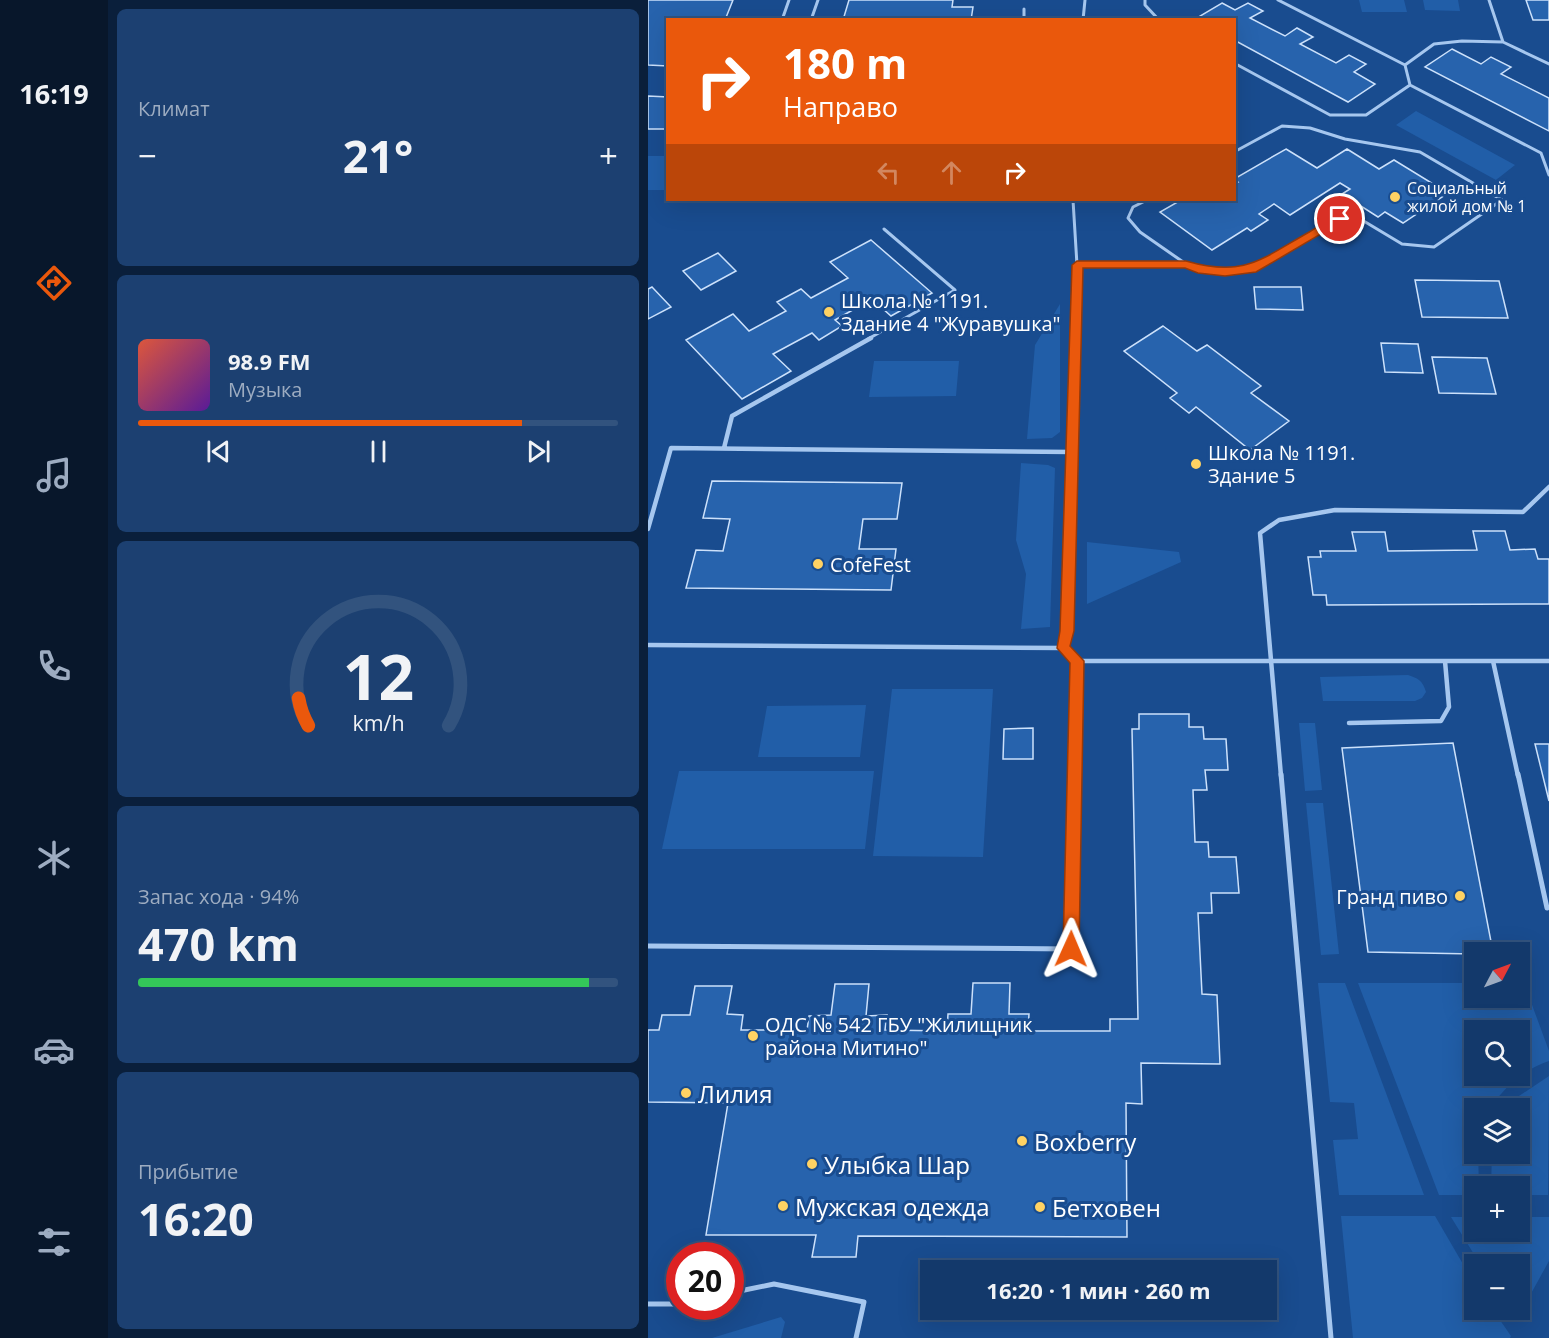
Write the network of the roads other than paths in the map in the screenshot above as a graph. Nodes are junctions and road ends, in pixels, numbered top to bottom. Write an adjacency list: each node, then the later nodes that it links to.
1 (789, 0): 8 (lane)
2 (818, 0): 9 (lane)
3 (1085, 0): 11 (lane)
4 (1145, 0): 12 (lane)
5 (1278, 0): 16 (lane)
6 (1489, 0): 13 (lane)
7 (1024, 9): 10 (lane)
8 (783, 18)
9 (812, 18)
10 (1024, 18)
11 (1083, 18)
12 (1158, 18)
13 (1503, 42): 15 (lane); 16 (lane)
14 (1236, 64): 17 (lane)
15 (1549, 64)
16 (1405, 65): 17 (lane)
17 (1410, 85): 19 (lane)
18 (1236, 151): 23 (lane)
19 (1549, 175)
20 (1073, 201): 24 (lane)
21 (1145, 201): 23 (lane)
22 (884, 229): 25 (lane)
23 (1186, 264): 24 (lane)
24 (1077, 265): 26 (lane)
25 (724, 448): 26 (lane); 28 (lane)
26 (1072, 452): 30 (lane)
27 (1549, 488): 32 (lane)
28 (648, 529)
29 (648, 645): 30 (lane)
30 (1063, 648): 31 (lane)
31 (1077, 661): 32 (lane); 38 (lane)
32 (1273, 661): 33 (lane); 43 (lane)
33 (1445, 661): 34 (lane); 36 (lane)
34 (1493, 661): 35 (lane); 37 (lane)
35 (1549, 661)
36 (1349, 723)
37 (1547, 908)
38 (648, 946)
39 (744, 1290): 42 (lane)
40 (648, 1304): 41 (lane)
41 (666, 1304)
42 (856, 1338)
43 (1331, 1338)

